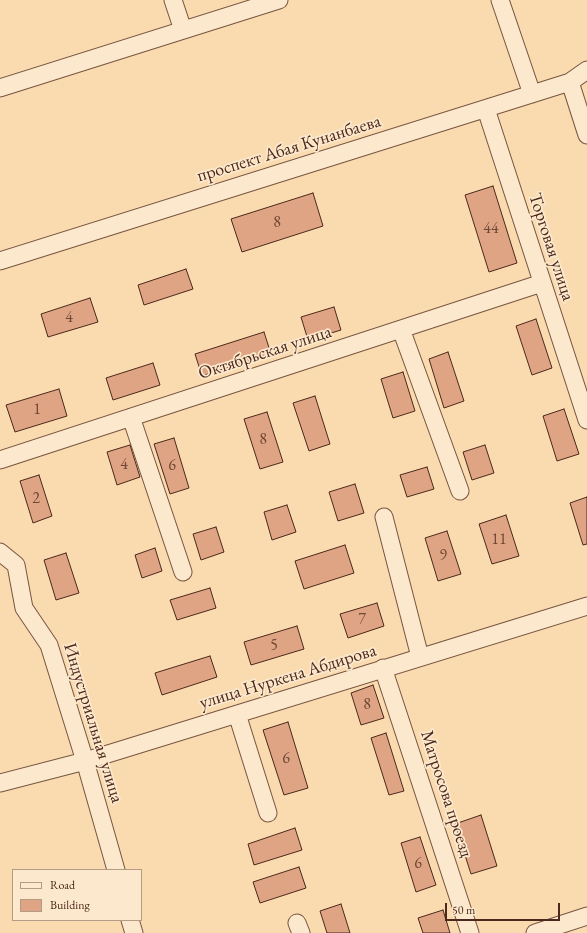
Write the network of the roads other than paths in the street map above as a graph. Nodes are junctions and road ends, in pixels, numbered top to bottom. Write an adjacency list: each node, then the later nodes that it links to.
1 (173, 0): 4 (street)
2 (279, 0): 4 (street)
3 (500, 0): 8 (street)
4 (183, 30): 7 (street)
5 (587, 70): 6 (street, проспект Абая Кунанбаева)
6 (570, 82): 8 (street, проспект Абая Кунанбаева); 10 (street)
7 (0, 88)
8 (532, 94): 9 (street, проспект Абая Кунанбаева)
9 (486, 109): 11 (street, проспект Абая Кунанбаева); 12 (street, Торговая улица)
10 (587, 135)
11 (0, 261)
12 (542, 283): 13 (street, Октябрьская улица); 15 (street, Торговая улица)
13 (401, 329): 14 (street, Октябрьская улица); 17 (street)
14 (131, 417): 16 (street, Октябрьская улица); 20 (street)
15 (587, 420)
16 (0, 460)
17 (460, 491)
18 (384, 517): 22 (street)
19 (0, 552): 25 (street, Индустриальная улица)
20 (183, 572)
21 (587, 606): 22 (street, улица Нуркена Абдирова)
22 (420, 657): 23 (street, улица Нуркена Абдирова)
23 (383, 668): 24 (street, улица Нуркена Абдирова); 32 (street, Матросова проезд)
24 (237, 714): 25 (street, улица Нуркена Абдирова); 27 (street)
25 (85, 761): 26 (street, улица Нуркена Абдирова); 28 (street, Индустриальная улица)
26 (0, 783)
27 (268, 813)
28 (116, 869)
29 (587, 916): 33 (street)
30 (130, 921): 31 (street)
31 (134, 933)
32 (470, 933)
33 (535, 933)

